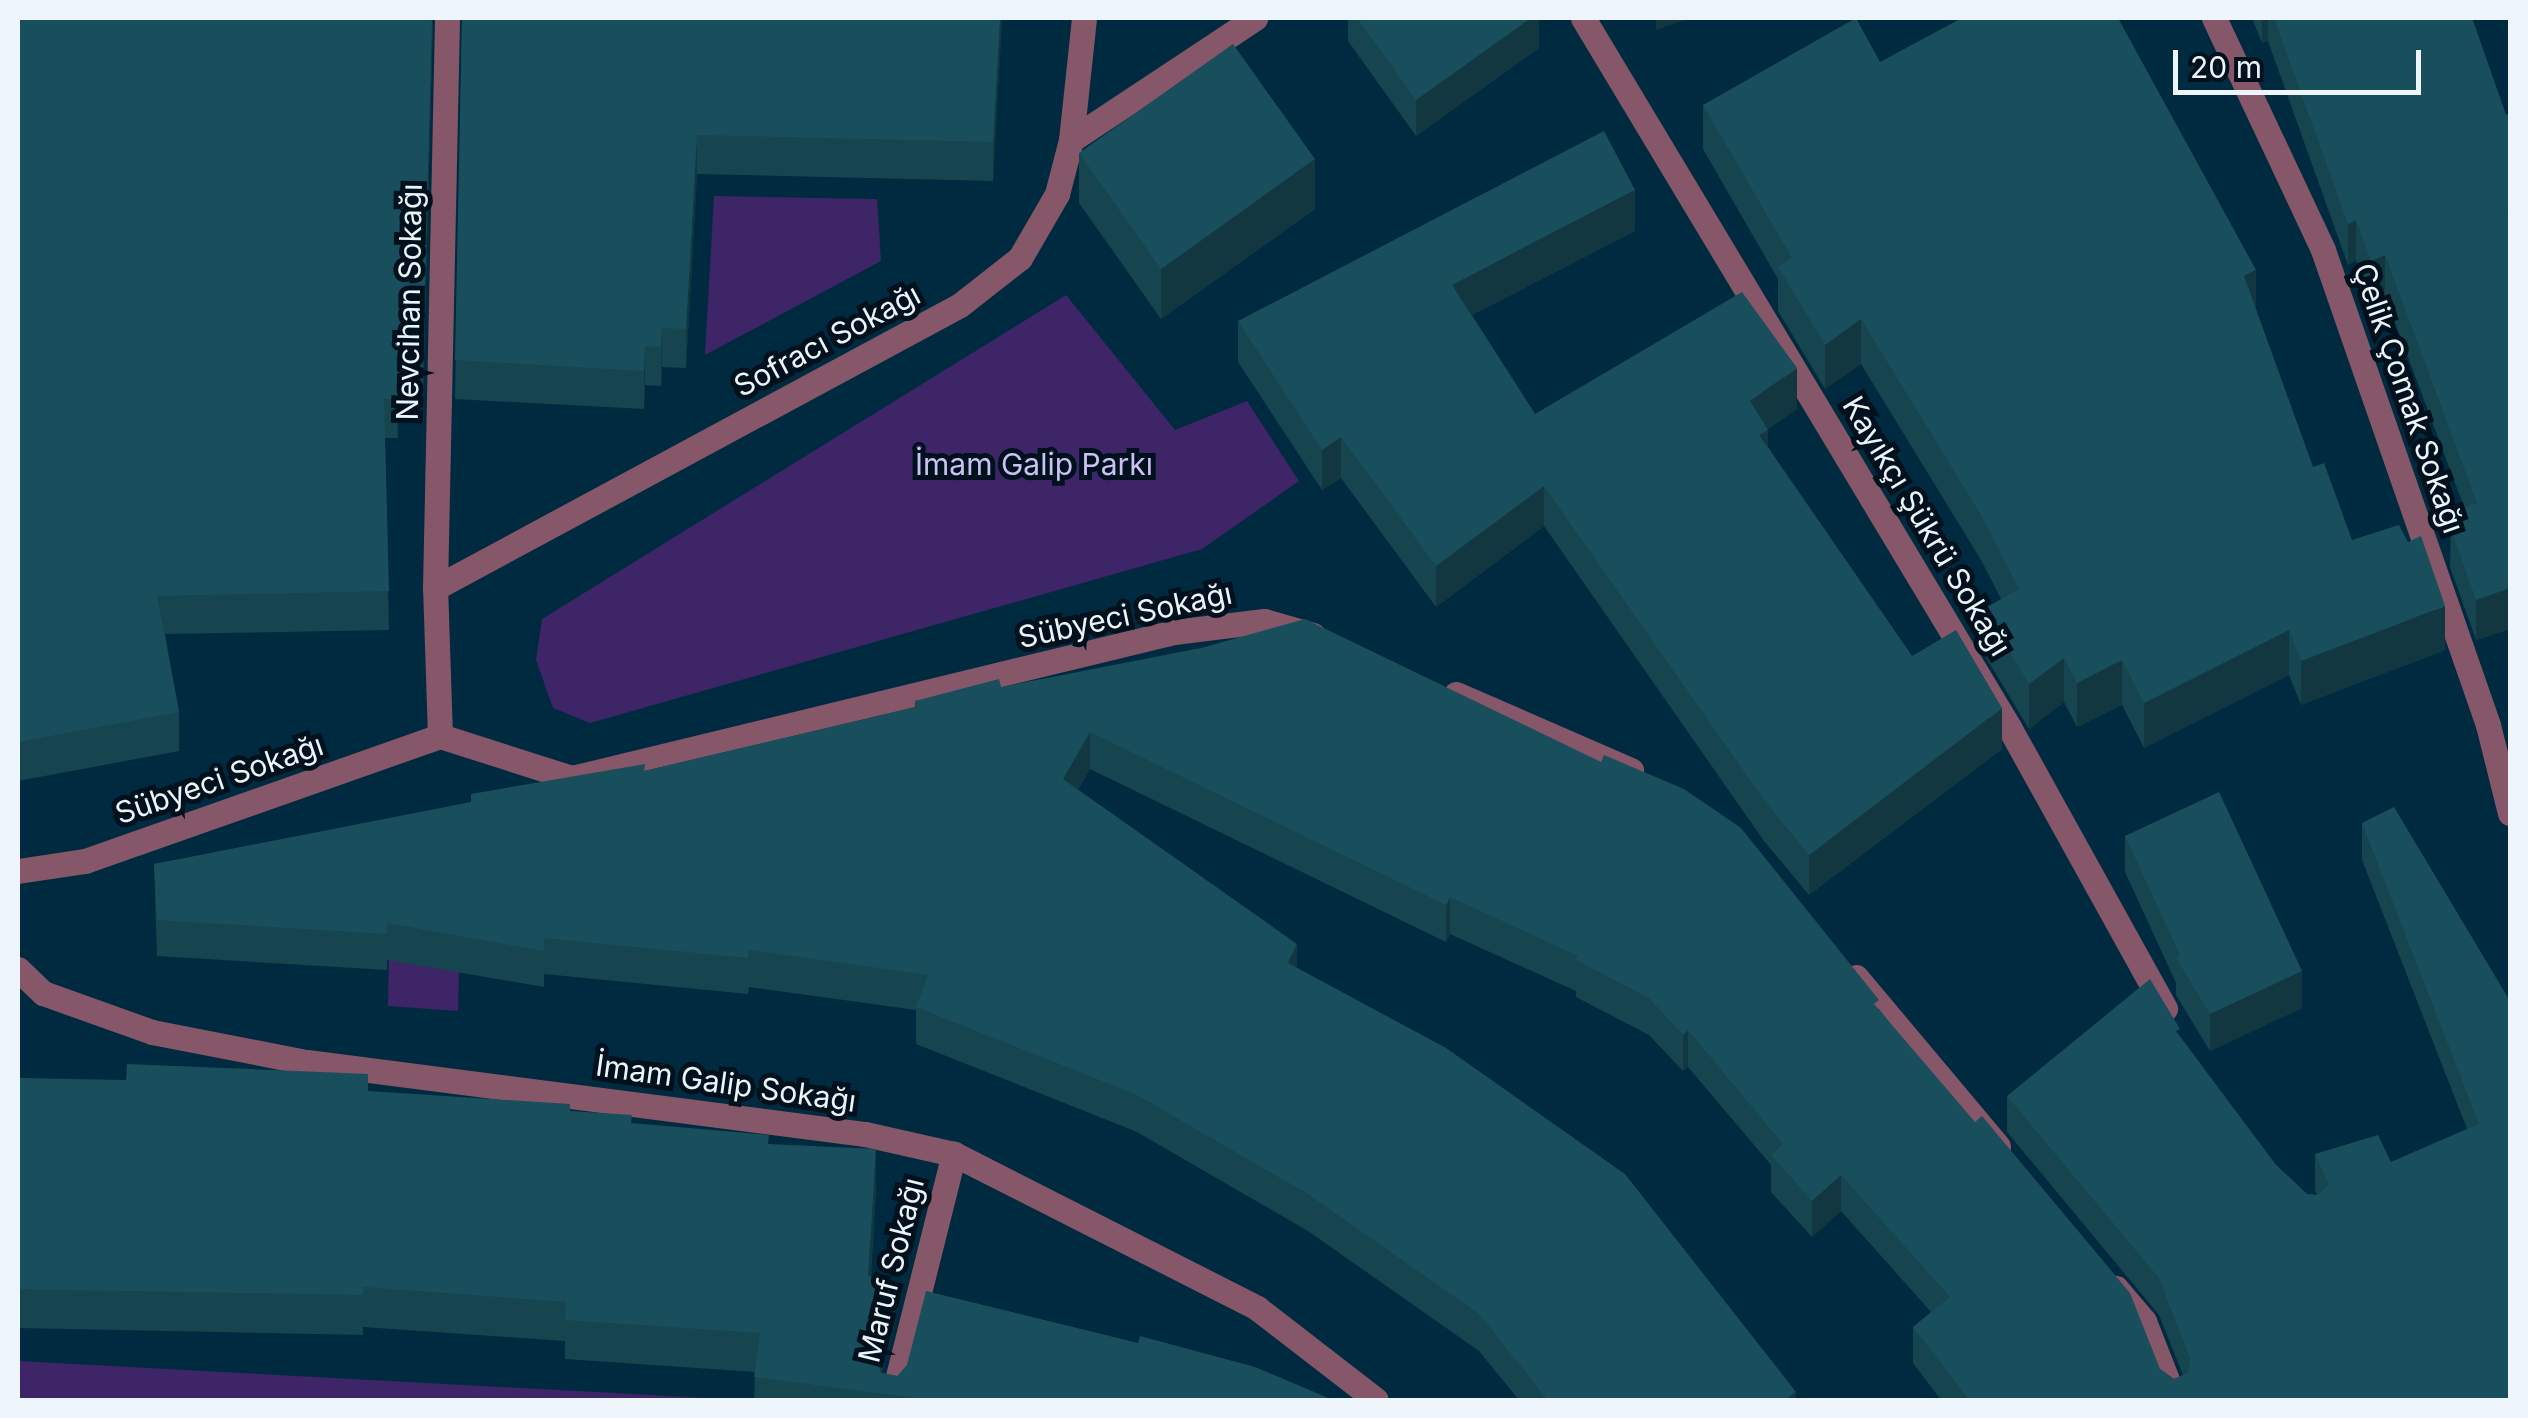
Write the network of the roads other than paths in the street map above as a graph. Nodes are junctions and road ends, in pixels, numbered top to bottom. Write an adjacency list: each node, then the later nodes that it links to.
1 (448, 18): 7 (street, Nevcihan Sokağı)
2 (1084, 18): 6 (street, Sofracı Sokağı)
3 (1255, 18): 6 (street)
4 (1583, 18): 16 (street, Kayıkçı Şükrü Sokağı)
5 (2214, 18): 12 (street, Çelik Çomak Sokağı)
6 (1071, 140): 7 (street, Sofracı Sokağı)
7 (435, 588): 10 (street)
8 (1338, 642): 10 (street, Sübyeci Sokağı)
9 (1428, 681): 11 (street)
10 (440, 736): 13 (street, Sübyeci Sokağı)
11 (1654, 784)
12 (2510, 813)
13 (18, 871)
14 (1840, 958): 18 (street)
15 (18, 969): 17 (street, İmam Galip Sokağı)
16 (2174, 1026)
17 (954, 1154): 20 (street, Maruf Sokağı); 21 (street, İmam Galip Sokağı)
18 (2017, 1170)
19 (2093, 1260): 22 (street)
20 (892, 1400)
21 (1376, 1400)
22 (2175, 1400)

